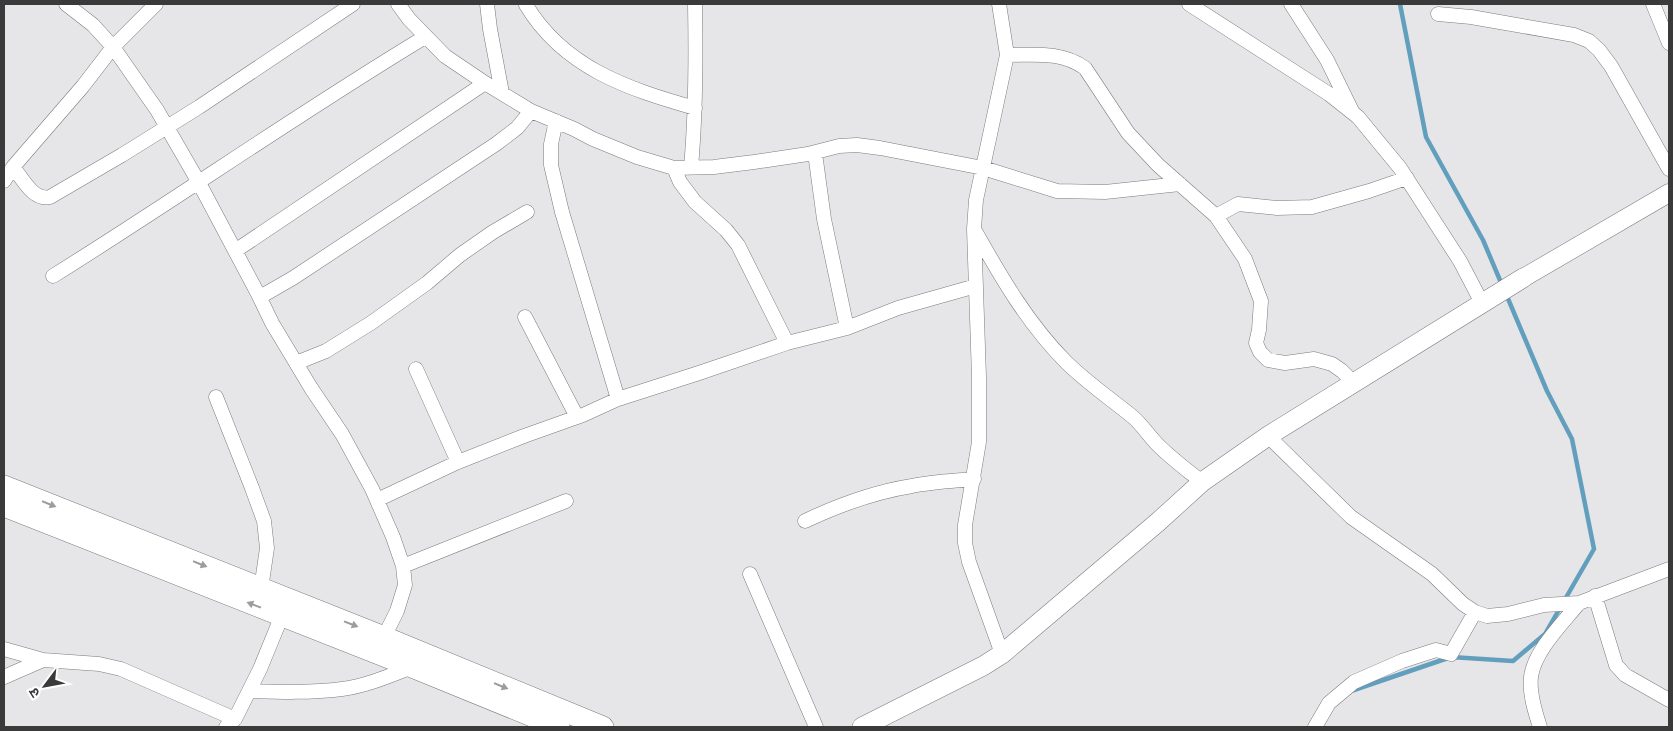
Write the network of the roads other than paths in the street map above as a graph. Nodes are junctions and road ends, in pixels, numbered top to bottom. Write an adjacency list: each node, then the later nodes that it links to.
1 (66, 4): 15 (street)
2 (156, 4): 15 (street)
3 (353, 4): 23 (street)
4 (398, 4): 13 (street)
5 (487, 4): 18 (street)
6 (695, 4): 19 (street)
7 (999, 4): 16 (street)
8 (1189, 4): 21 (street)
9 (1291, 4): 21 (street)
10 (1653, 4): 14 (street)
11 (526, 5): 19 (street)
12 (1438, 14): 29 (street)
13 (425, 37): 17 (street); 32 (street)
14 (1669, 43)
15 (113, 47): 23 (street); 25 (street)
16 (1007, 54): 28 (street); 33 (street)
17 (485, 83): 18 (street); 38 (street)
18 (502, 93): 20 (street)
19 (694, 108): 26 (street)
20 (531, 110): 22 (street); 42 (street)
21 (1353, 114): 30 (street)
22 (556, 121): 27 (street); 51 (street)
23 (167, 126): 25 (street); 32 (street)
24 (815, 153): 26 (street); 28 (street); 45 (street)
25 (13, 167): 31 (street)
26 (691, 167): 27 (street)
27 (674, 168): 46 (street)
28 (983, 168): 33 (street); 37 (street)
29 (1669, 169)
30 (1407, 178): 36 (street); 43 (street)
31 (4, 181)
32 (198, 181): 38 (street); 39 (street)
33 (1180, 184): 36 (street)
34 (1669, 193): 40 (street)
35 (527, 212): 47 (street)
36 (1216, 216): 49 (street)
37 (974, 229): 41 (street); 56 (street)
38 (236, 251): 42 (street)
39 (53, 276)
40 (1523, 278): 43 (main road)
41 (976, 286): 45 (street); 55 (street)
42 (260, 297): 47 (street)
43 (1482, 303): 49 (main road)
44 (525, 317): 52 (street)
45 (847, 328): 46 (street)
46 (787, 343): 51 (street)
47 (296, 363): 58 (street)
48 (416, 370): 54 (street)
49 (1354, 383): 53 (main road)
50 (216, 397): 66 (street)
51 (618, 399): 52 (street)
52 (577, 417): 54 (street)
53 (1268, 436): 56 (main road); 70 (street)
54 (458, 462): 58 (street)
55 (974, 479): 61 (street); 73 (street)
56 (1202, 482): 73 (main road)
57 (4, 486): 62 (main road, one-way to 62)
58 (377, 500): 63 (street)
59 (566, 501): 63 (street)
60 (4, 506): 62 (main road)
61 (805, 522)
62 (118, 542): 66 (main road, one-way to 66); 69 (main road, one-way to 62)
63 (403, 566): 71 (street)
64 (1669, 569): 67 (street)
65 (750, 574): 82 (street)
66 (261, 589): 69 (main road)
67 (1595, 596): 68 (street); 78 (street)
68 (1575, 604): 70 (street); 85 (street)
69 (285, 607): 71 (main road, one-way to 71); 75 (main road); 77 (street)
70 (1475, 612): 84 (street)
71 (384, 637): 81 (main road, one-way to 81)
72 (4, 649): 74 (street)
73 (1002, 654): 83 (main road)
74 (43, 660): 76 (street); 79 (street)
75 (412, 667): 77 (street); 80 (main road)
76 (4, 676)
77 (249, 691): 79 (street)
78 (1669, 700)
79 (231, 723)
80 (559, 727)
81 (603, 727)
82 (816, 727)
83 (862, 727)
84 (1316, 727)
85 (1540, 727)

